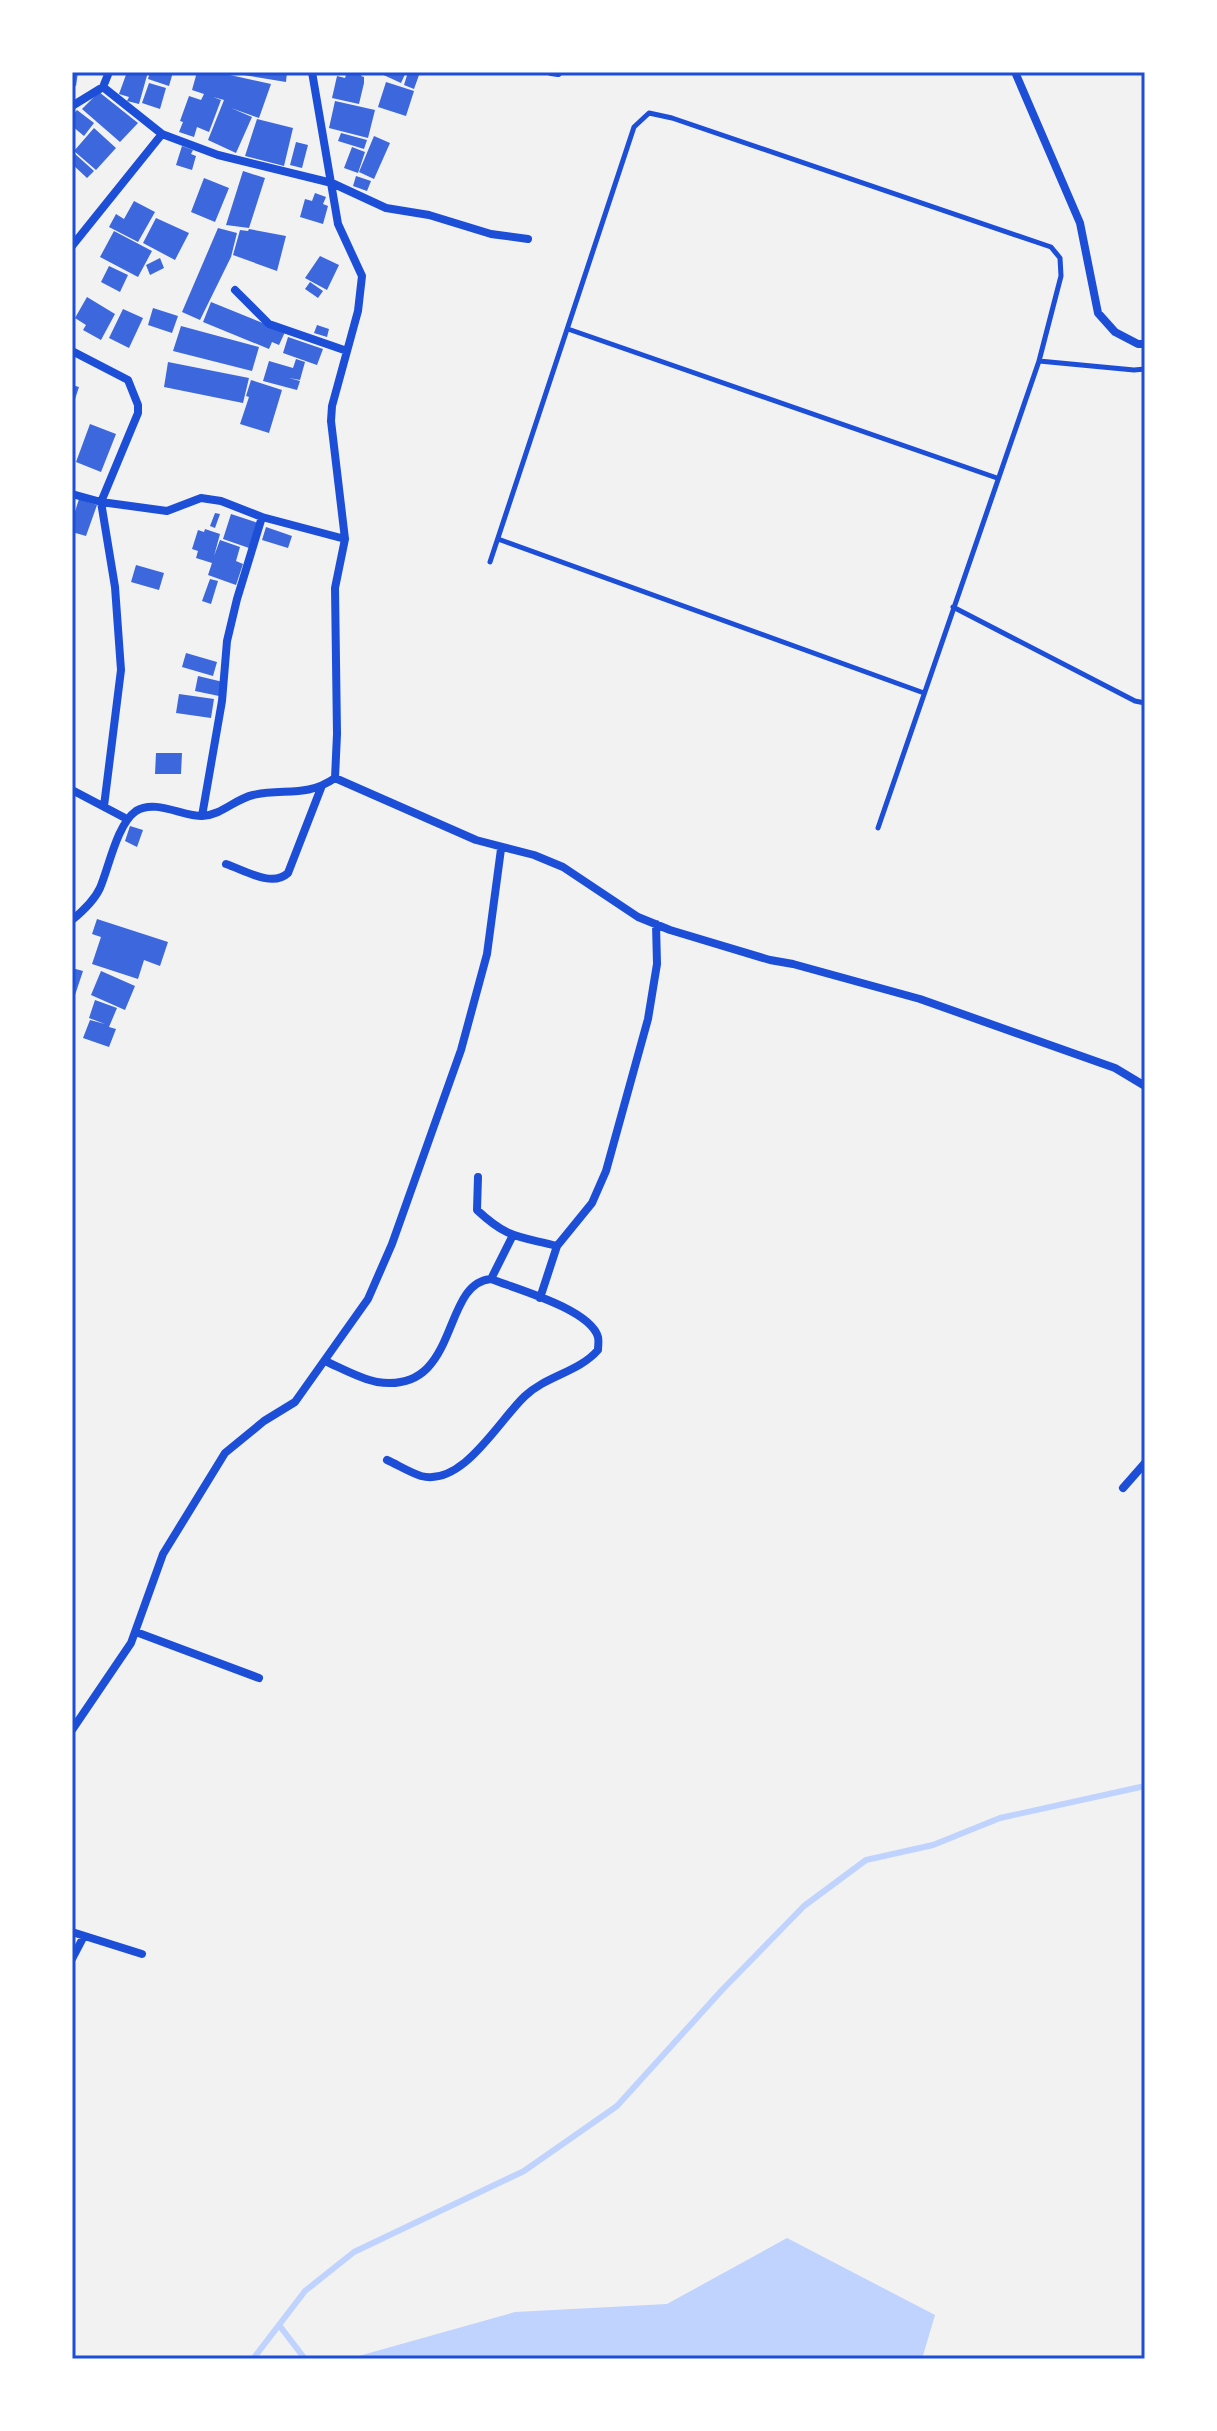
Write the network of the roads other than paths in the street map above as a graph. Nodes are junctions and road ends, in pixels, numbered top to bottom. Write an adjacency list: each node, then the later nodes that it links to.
1 (109, 72): 4 (street)
2 (312, 72): 7 (street)
3 (1015, 72): 12 (street)
4 (103, 87): 5 (street); 6 (street)
5 (72, 106)
6 (162, 134): 7 (street); 9 (street)
7 (332, 183): 8 (street); 14 (street)
8 (528, 239)
9 (72, 246)
10 (235, 290): 14 (street)
11 (567, 329): 15 (lane); 17 (lane); 22 (lane)
12 (1145, 344)
13 (72, 351): 19 (street)
14 (347, 351): 21 (street)
15 (1039, 361): 16 (lane); 17 (lane)
16 (1145, 369)
17 (997, 478): 24 (lane)
18 (72, 494): 19 (street)
19 (101, 502): 20 (street); 30 (street)
20 (262, 517): 21 (street); 31 (street)
21 (345, 539): 27 (street)
22 (498, 539): 23 (lane); 25 (lane)
23 (490, 562)
24 (953, 607): 25 (lane); 26 (lane)
25 (924, 693): 33 (lane)
26 (1145, 703)
27 (335, 778): 28 (street); 34 (street)
28 (321, 788): 31 (street); 35 (street)
29 (72, 790): 30 (street)
30 (104, 806): 32 (street)
31 (202, 816): 32 (street)
32 (127, 819): 36 (street)
33 (878, 828)
34 (501, 849): 37 (street); 44 (street)
35 (226, 864)
36 (72, 920)
37 (656, 924): 38 (street); 41 (street)
38 (1145, 1086)
39 (478, 1177): 40 (street)
40 (512, 1237): 41 (street); 42 (street)
41 (557, 1246): 43 (street)
42 (491, 1279): 43 (street); 44 (street)
43 (540, 1298): 45 (street)
44 (325, 1361): 48 (street)
45 (387, 1460)
46 (1145, 1463): 47 (street)
47 (1123, 1488)
48 (136, 1632): 49 (street); 50 (street)
49 (259, 1678)
50 (72, 1730)
51 (72, 1932): 52 (street)
52 (84, 1936): 53 (street); 54 (street)
53 (142, 1954)
54 (72, 1959)

